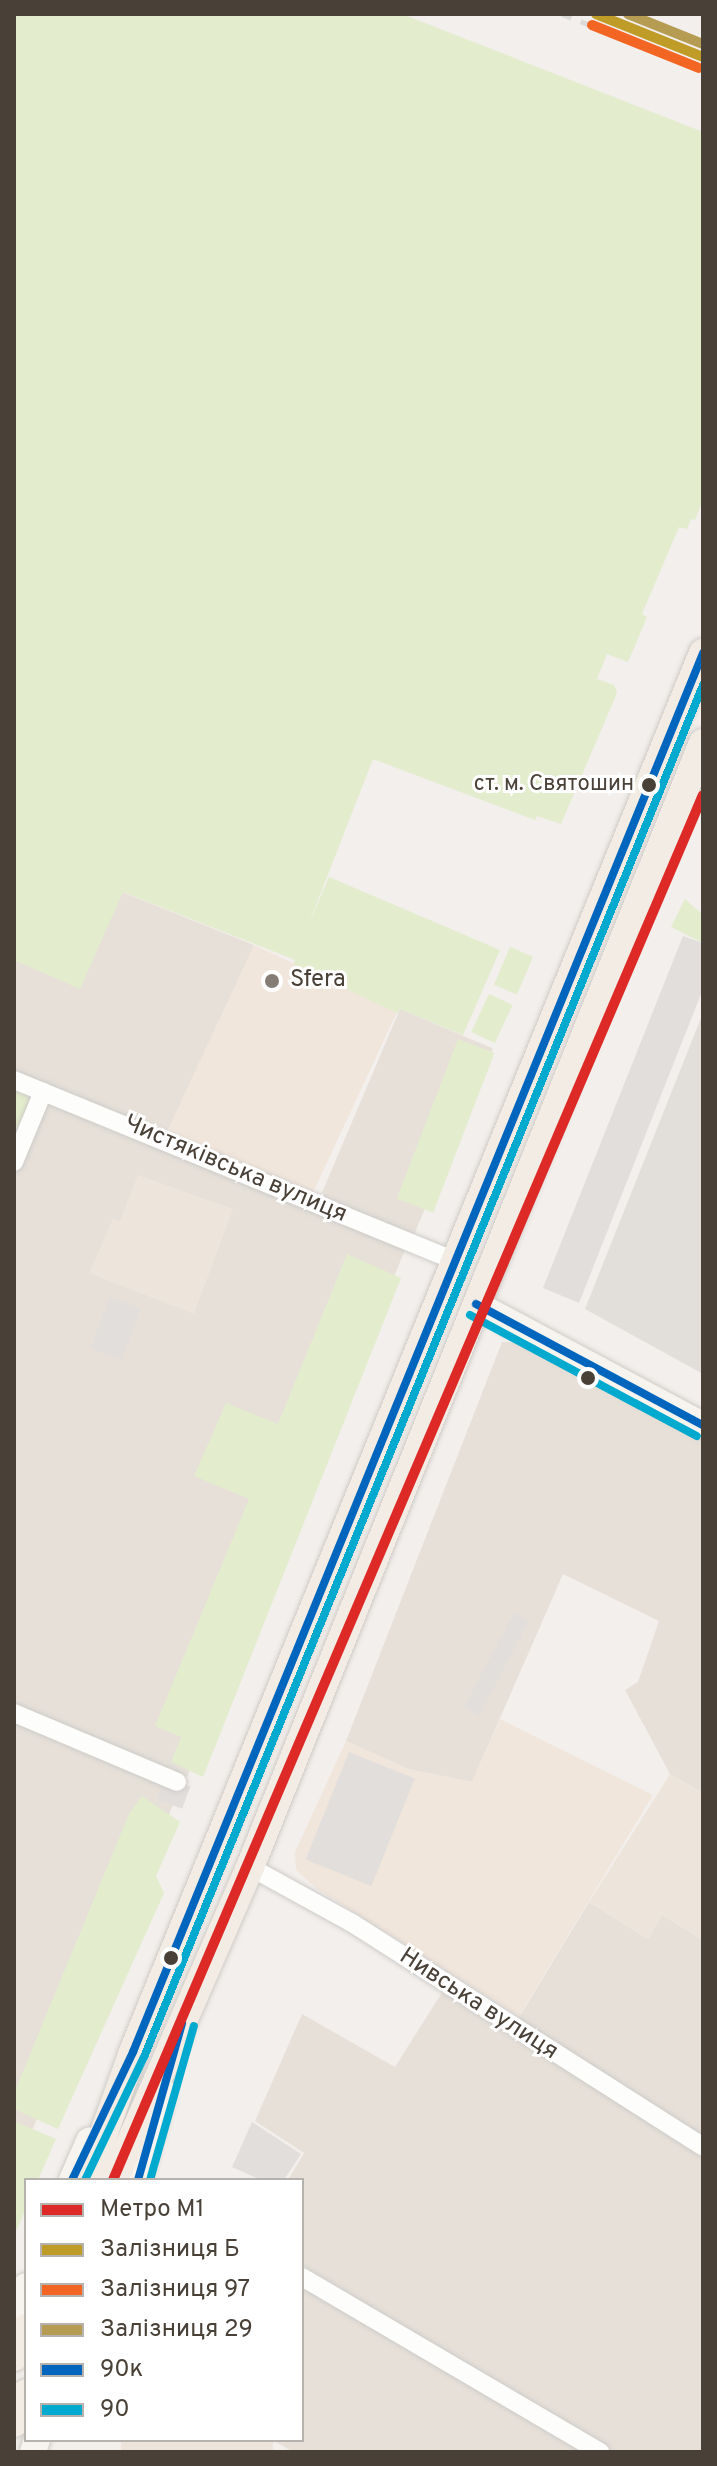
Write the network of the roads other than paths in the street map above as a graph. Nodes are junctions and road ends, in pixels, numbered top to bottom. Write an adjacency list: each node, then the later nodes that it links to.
1 (703, 653): 6 (main road)
2 (703, 743): 7 (main road)
3 (14, 1080): 4 (street, Чистяківська вулиця)
4 (43, 1092): 5 (street); 6 (street, Чистяківська вулиця)
5 (14, 1162)
6 (457, 1262): 13 (main road)
7 (476, 1304): 8 (main road); 11 (main road)
8 (703, 1425)
9 (14, 1713): 10 (street)
10 (177, 1782)
11 (250, 1867): 12 (main road); 14 (street, Нивська вулиця)
12 (180, 2027): 17 (main road); 18 (main road)
13 (133, 2052): 15 (main road); 16 (main road)
14 (703, 2147)
15 (73, 2178)
16 (88, 2178)
17 (115, 2178)
18 (139, 2178)
19 (304, 2278): 26 (street)
20 (24, 2291): 21 (main road)
21 (14, 2314)
22 (24, 2333): 23 (main road)
23 (14, 2357)
24 (24, 2398): 25 (main road)
25 (14, 2423)
26 (600, 2452)

